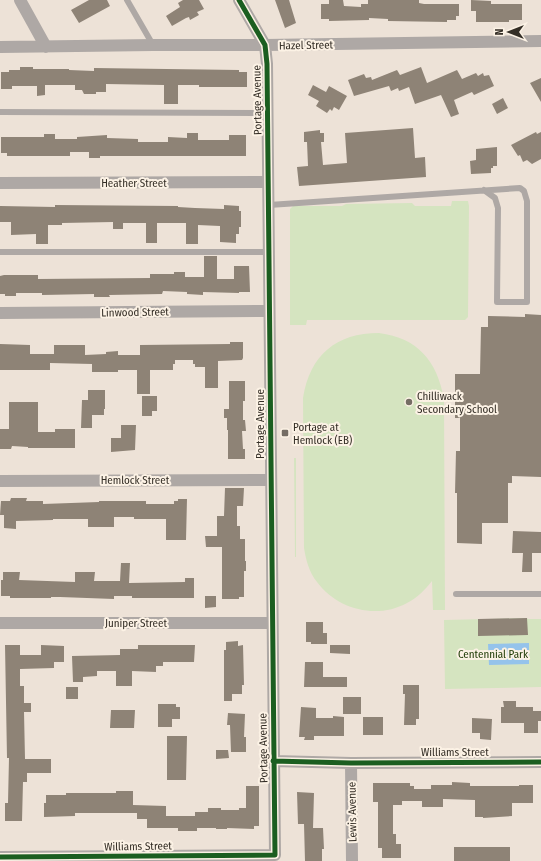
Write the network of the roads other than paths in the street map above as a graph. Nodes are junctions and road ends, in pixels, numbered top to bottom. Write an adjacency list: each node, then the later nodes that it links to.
1 (20, 0): 8 (street)
2 (127, 0): 5 (lane)
3 (239, 0): 6 (street, Portage Avenue)
4 (541, 41): 6 (street, Hazel Street)
5 (153, 45): 6 (street, Hazel Street); 8 (street, Hazel Street)
6 (265, 45): 10 (street, Portage Avenue)
7 (0, 47): 8 (street, Hazel Street)
8 (46, 48)
9 (0, 112): 10 (lane)
10 (268, 113): 11 (street, Portage Avenue)
11 (268, 182): 12 (street, Heather Street); 14 (street, Portage Avenue)
12 (0, 183)
13 (484, 190): 13 (lane); 14 (lane)
14 (269, 205): 16 (street, Portage Avenue)
15 (0, 252): 16 (lane)
16 (269, 252): 17 (street, Portage Avenue)
17 (270, 311): 18 (street, Linwood Street); 19 (street, Portage Avenue)
18 (0, 313)
19 (271, 480): 20 (street, Hemlock Street); 24 (street, Portage Avenue)
20 (0, 481)
21 (456, 594): 22 (lane)
22 (541, 594)
23 (0, 623): 24 (street, Juniper Street)
24 (272, 623): 25 (street, Portage Avenue)
25 (273, 761): 27 (street, Williams Street); 28 (street, Portage Avenue)
26 (541, 762): 27 (street, Williams Street)
27 (351, 763): 31 (street, Lewis Avenue)
28 (275, 855): 30 (street, Williams Street)
29 (0, 857): 30 (street, Williams Street)
30 (124, 858)
31 (352, 861)

